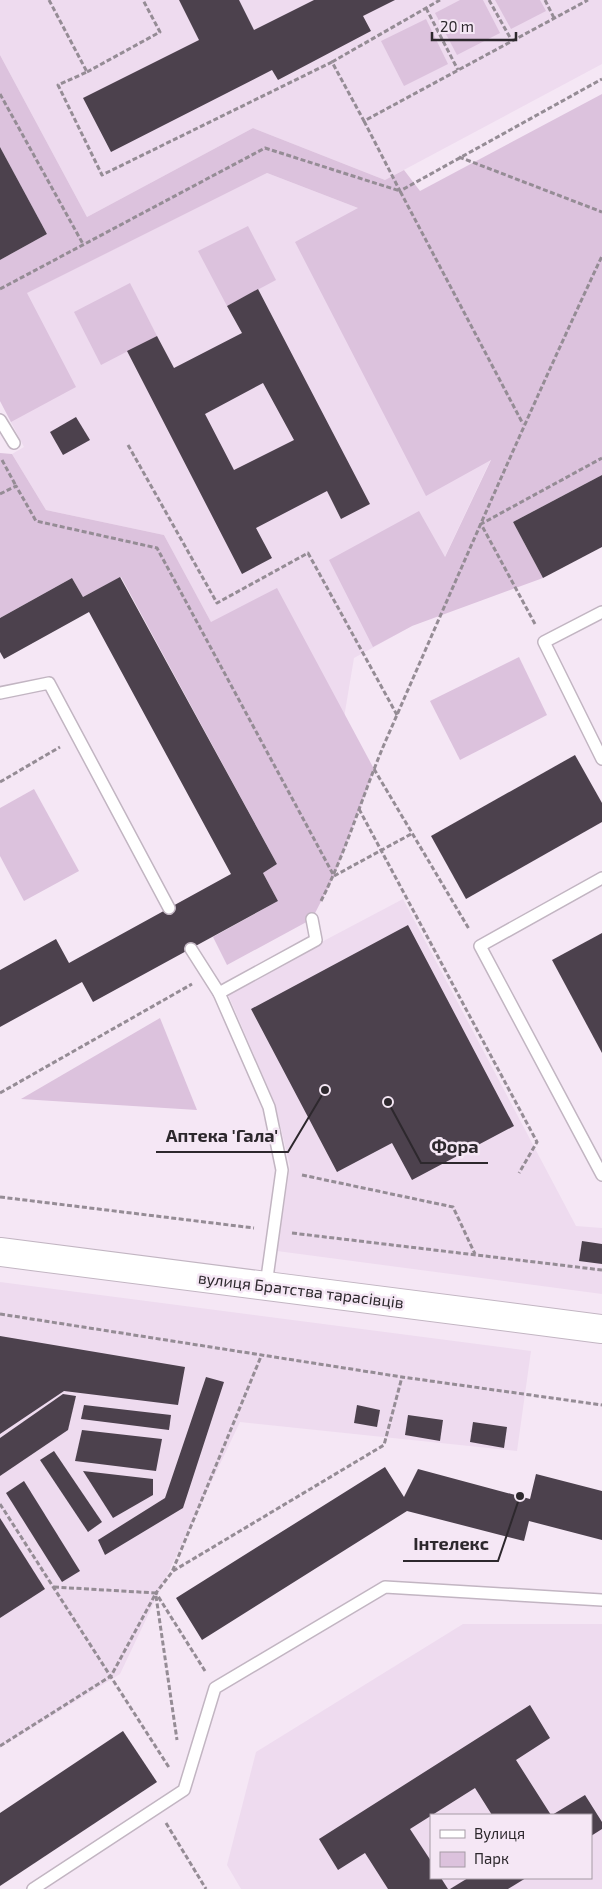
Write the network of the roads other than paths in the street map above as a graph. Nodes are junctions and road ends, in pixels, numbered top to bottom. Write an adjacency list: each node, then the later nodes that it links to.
1 (0, 420): 2 (lane)
2 (14, 443)
3 (602, 612): 5 (lane)
4 (0, 693): 7 (lane)
5 (602, 759)
6 (602, 878): 11 (lane)
7 (169, 908)
8 (312, 919): 10 (lane)
9 (191, 949): 10 (lane)
10 (219, 993): 13 (lane)
11 (602, 1175)
12 (0, 1252): 13 (street, вулиця Братства тарасівців)
13 (266, 1285): 14 (street, вулиця Братства тарасівців)
14 (602, 1329)
15 (602, 1600): 16 (lane)
16 (33, 1889)

